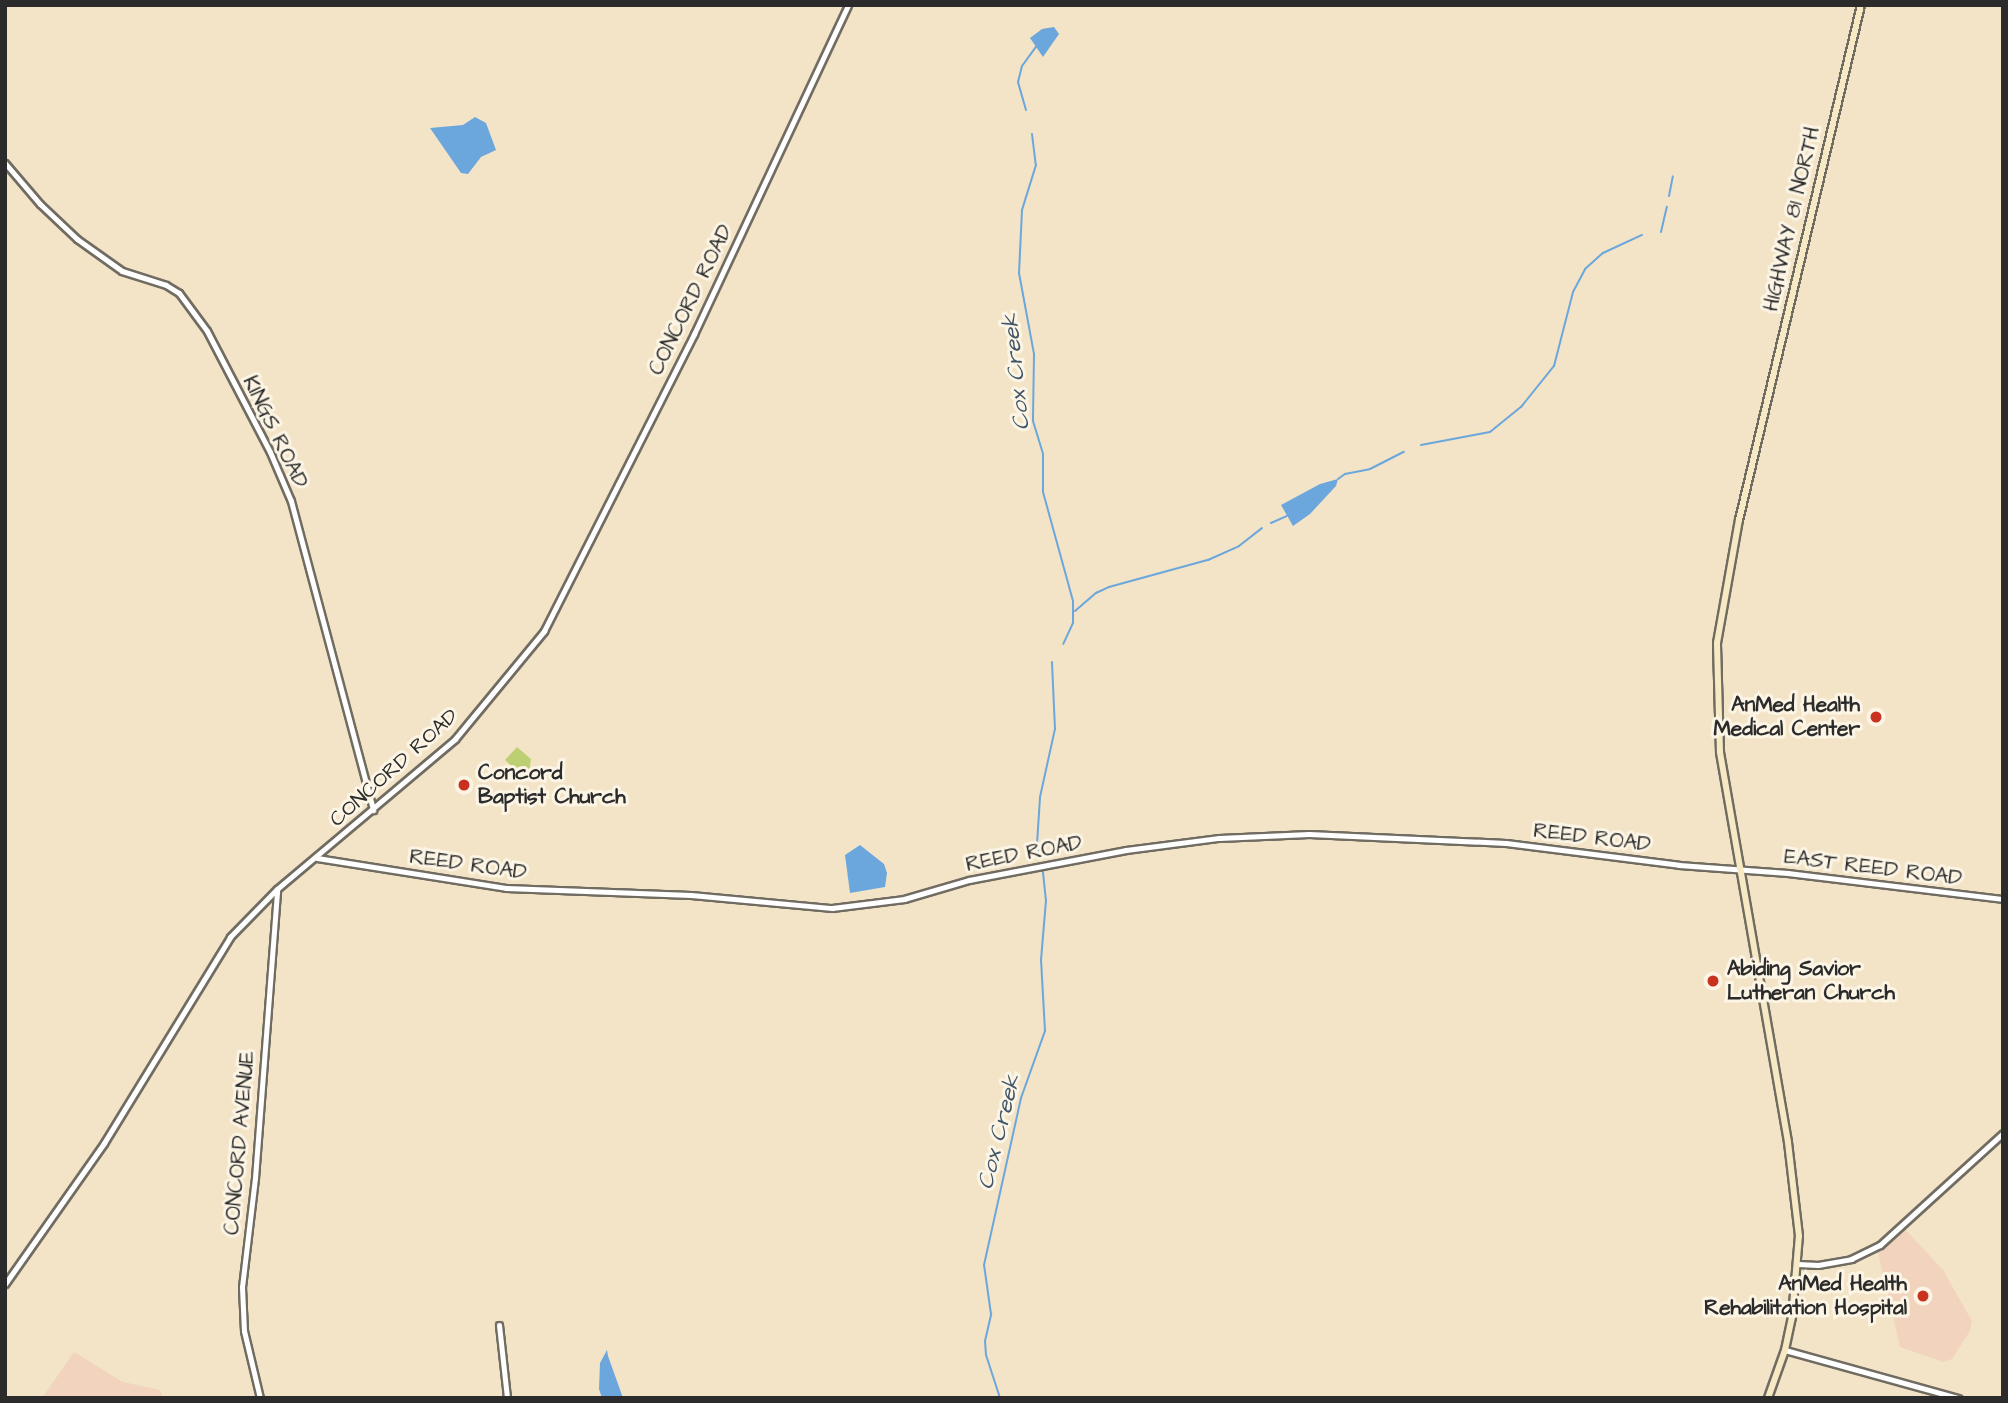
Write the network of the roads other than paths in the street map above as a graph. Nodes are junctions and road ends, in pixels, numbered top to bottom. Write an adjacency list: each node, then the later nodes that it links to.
1 (848, 5): 4 (street, CONCORD ROAD)
2 (1861, 5): 6 (main road, HIGHWAY 81 NORTH)
3 (5, 163): 4 (street, KINGS ROAD)
4 (373, 810): 5 (street, CONCORD ROAD)
5 (317, 858): 6 (street, REED ROAD); 7 (street, CONCORD ROAD)
6 (1740, 872): 8 (street, EAST REED ROAD); 10 (main road, HIGHWAY 81 NORTH)
7 (277, 889): 11 (street, CONCORD ROAD); 14 (street, CONCORD AVENUE)
8 (2003, 899)
9 (2003, 1133): 10 (street)
10 (1798, 1264): 13 (main road, HIGHWAY 81 NORTH)
11 (5, 1284)
12 (499, 1325): 15 (street)
13 (1785, 1350): 16 (main road, HIGHWAY 81 NORTH); 17 (street)
14 (260, 1398)
15 (507, 1398)
16 (1768, 1398)
17 (1958, 1398)

